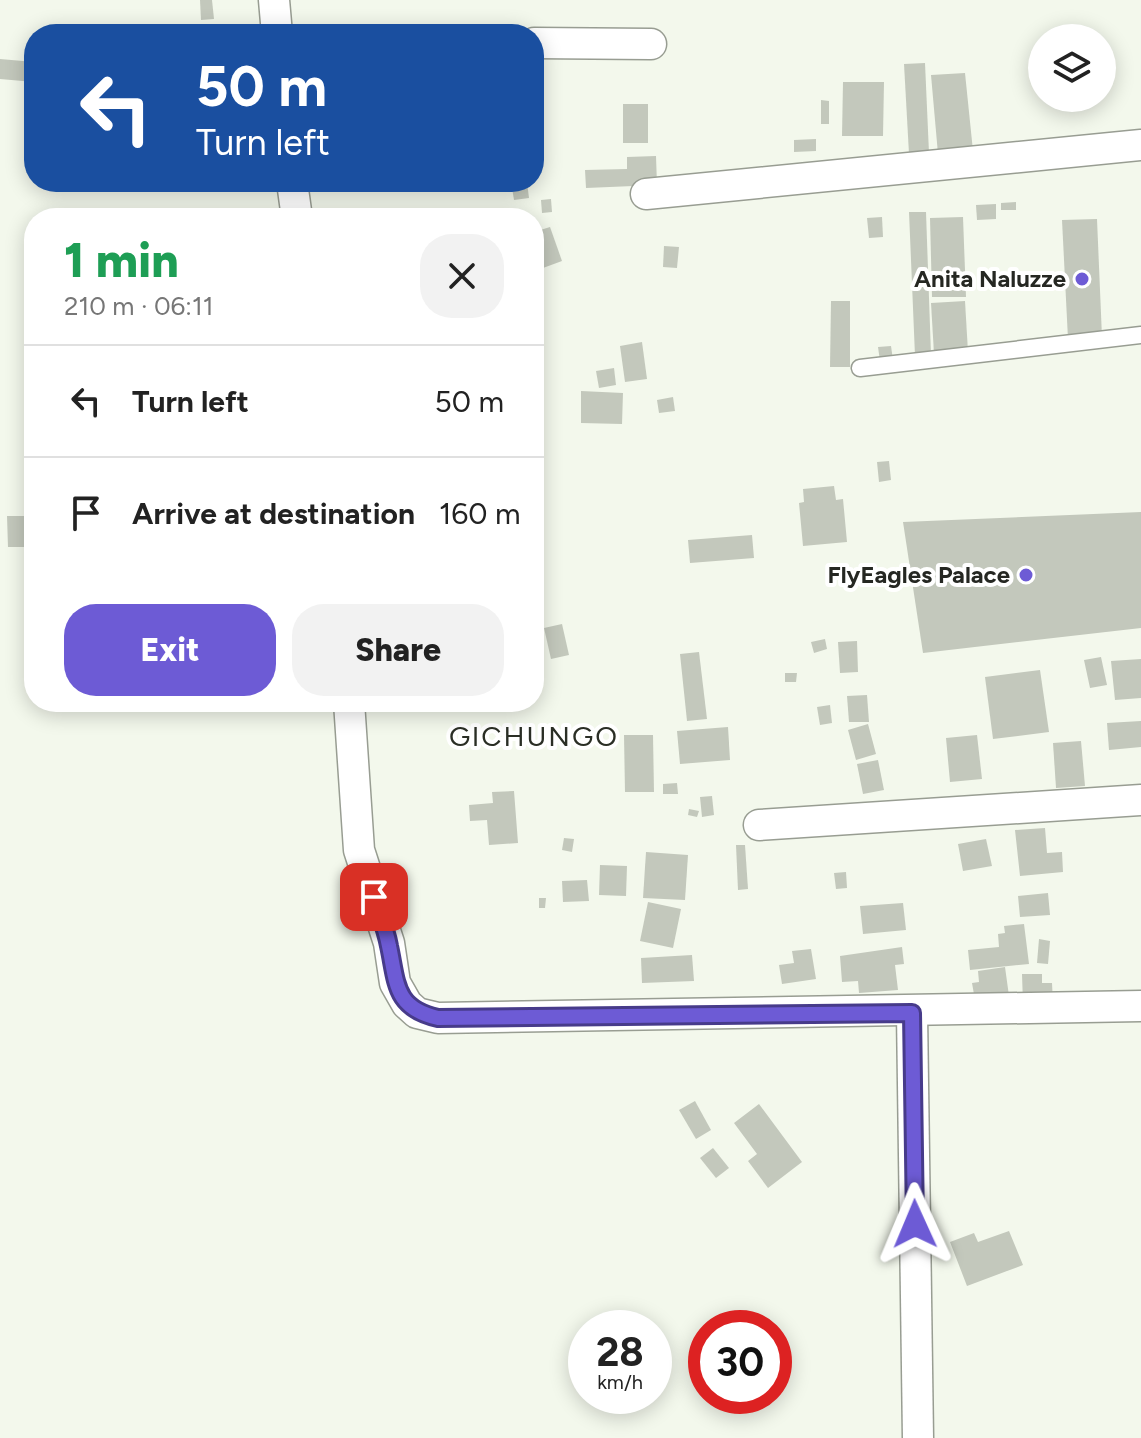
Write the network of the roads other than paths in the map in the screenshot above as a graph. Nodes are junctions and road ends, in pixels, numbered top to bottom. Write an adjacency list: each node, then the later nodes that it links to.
1 (274, 0): 2 (street)
2 (276, 24)
3 (544, 43): 4 (street)
4 (651, 44)
5 (1141, 145): 6 (street)
6 (646, 194)
7 (1141, 335): 8 (lane)
8 (860, 368)
9 (350, 712): 13 (street)
10 (1141, 800): 11 (street)
11 (759, 825)
12 (1141, 1006): 13 (street)
13 (912, 1013): 14 (street)
14 (918, 1438)

